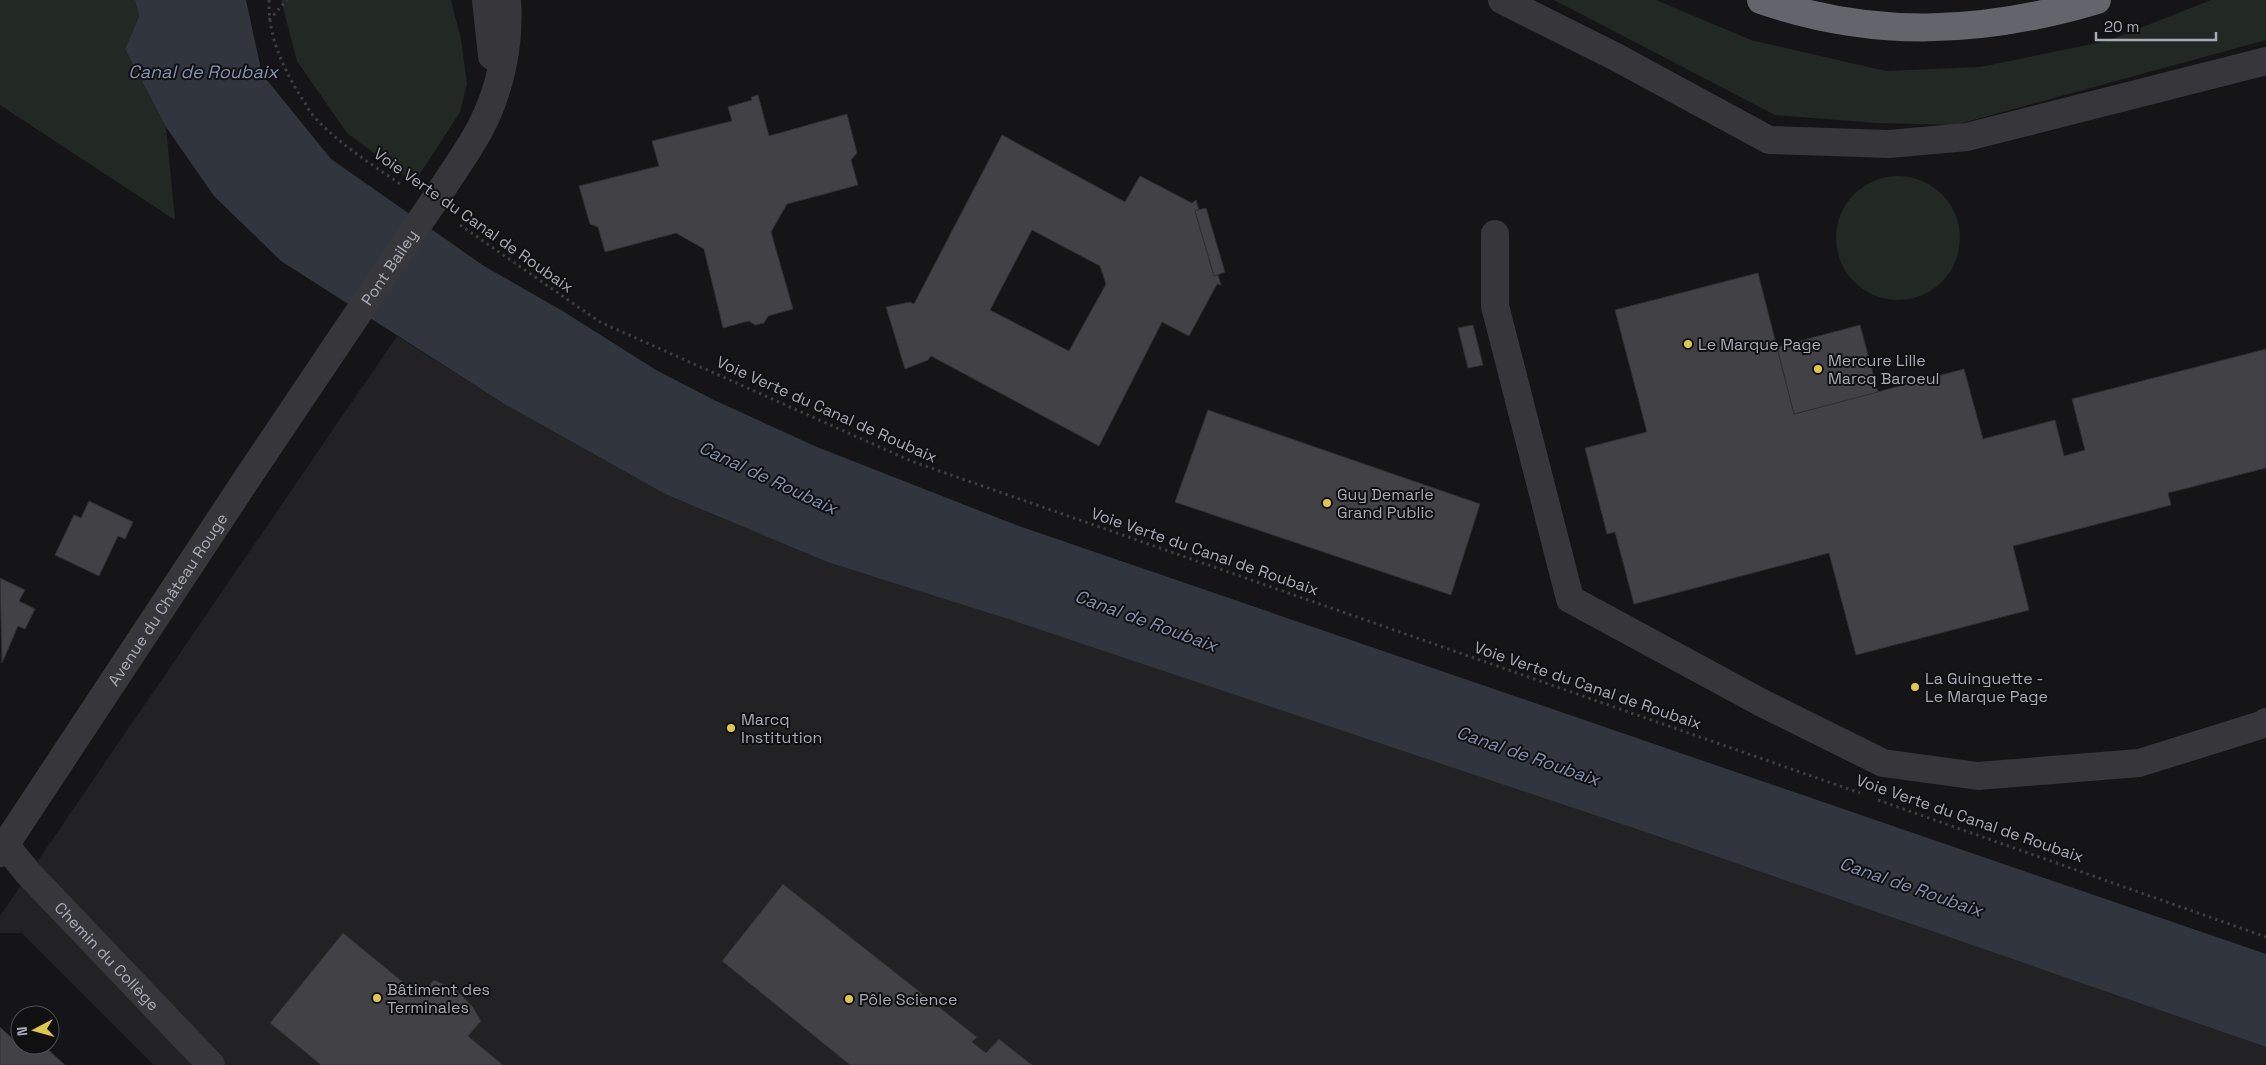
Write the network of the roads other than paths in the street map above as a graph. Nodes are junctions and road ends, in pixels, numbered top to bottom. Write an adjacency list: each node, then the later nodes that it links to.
1 (486, 0): 7 (street)
2 (507, 0): 7 (street)
3 (1502, 0): 6 (street)
4 (1761, 0): 5 (highway)
5 (2096, 0)
6 (2266, 61)
7 (491, 102): 9 (street, Pont Bailey, bridge)
8 (1494, 234): 10 (street)
9 (336, 346): 11 (street, Avenue du Château Rouge)
10 (2266, 722)
11 (3, 849): 12 (street, Chemin du Collège)
12 (211, 1065)

